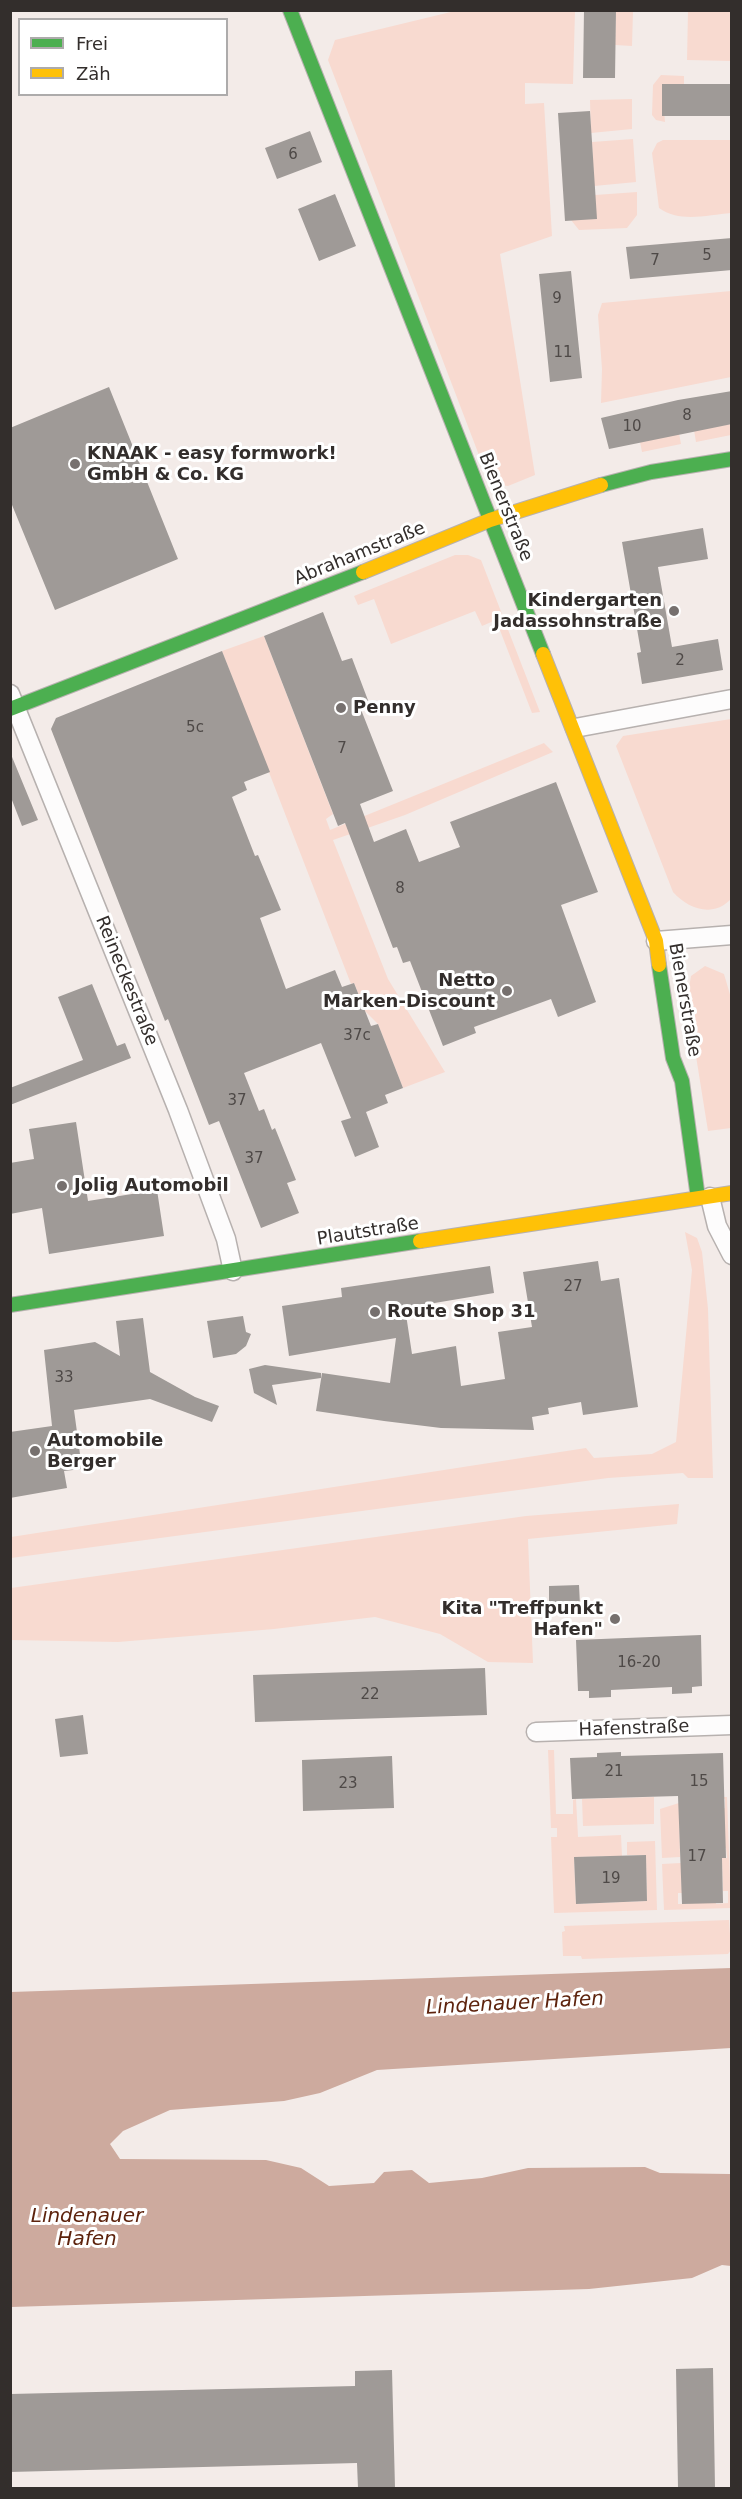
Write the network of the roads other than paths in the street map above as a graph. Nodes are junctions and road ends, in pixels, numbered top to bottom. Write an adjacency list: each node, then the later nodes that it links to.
1 (290, 10): 3 (street, Bienerstraße)
2 (732, 459): 3 (street, Abrahamstraße)
3 (490, 520): 5 (street, Abrahamstraße); 6 (street, Bienerstraße)
4 (732, 699): 6 (street)
5 (12, 704): 12 (street, Reineckestraße)
6 (574, 728): 8 (street, Bienerstraße)
7 (732, 935): 8 (street)
8 (656, 941): 10 (street, Bienerstraße)
9 (732, 1193): 10 (street, Plautstraße)
10 (704, 1198): 11 (street); 12 (street, Plautstraße)
11 (732, 1255)
12 (233, 1271): 13 (street, Plautstraße)
13 (10, 1305)
14 (732, 1725): 15 (street, Hafenstraße)
15 (536, 1732)

